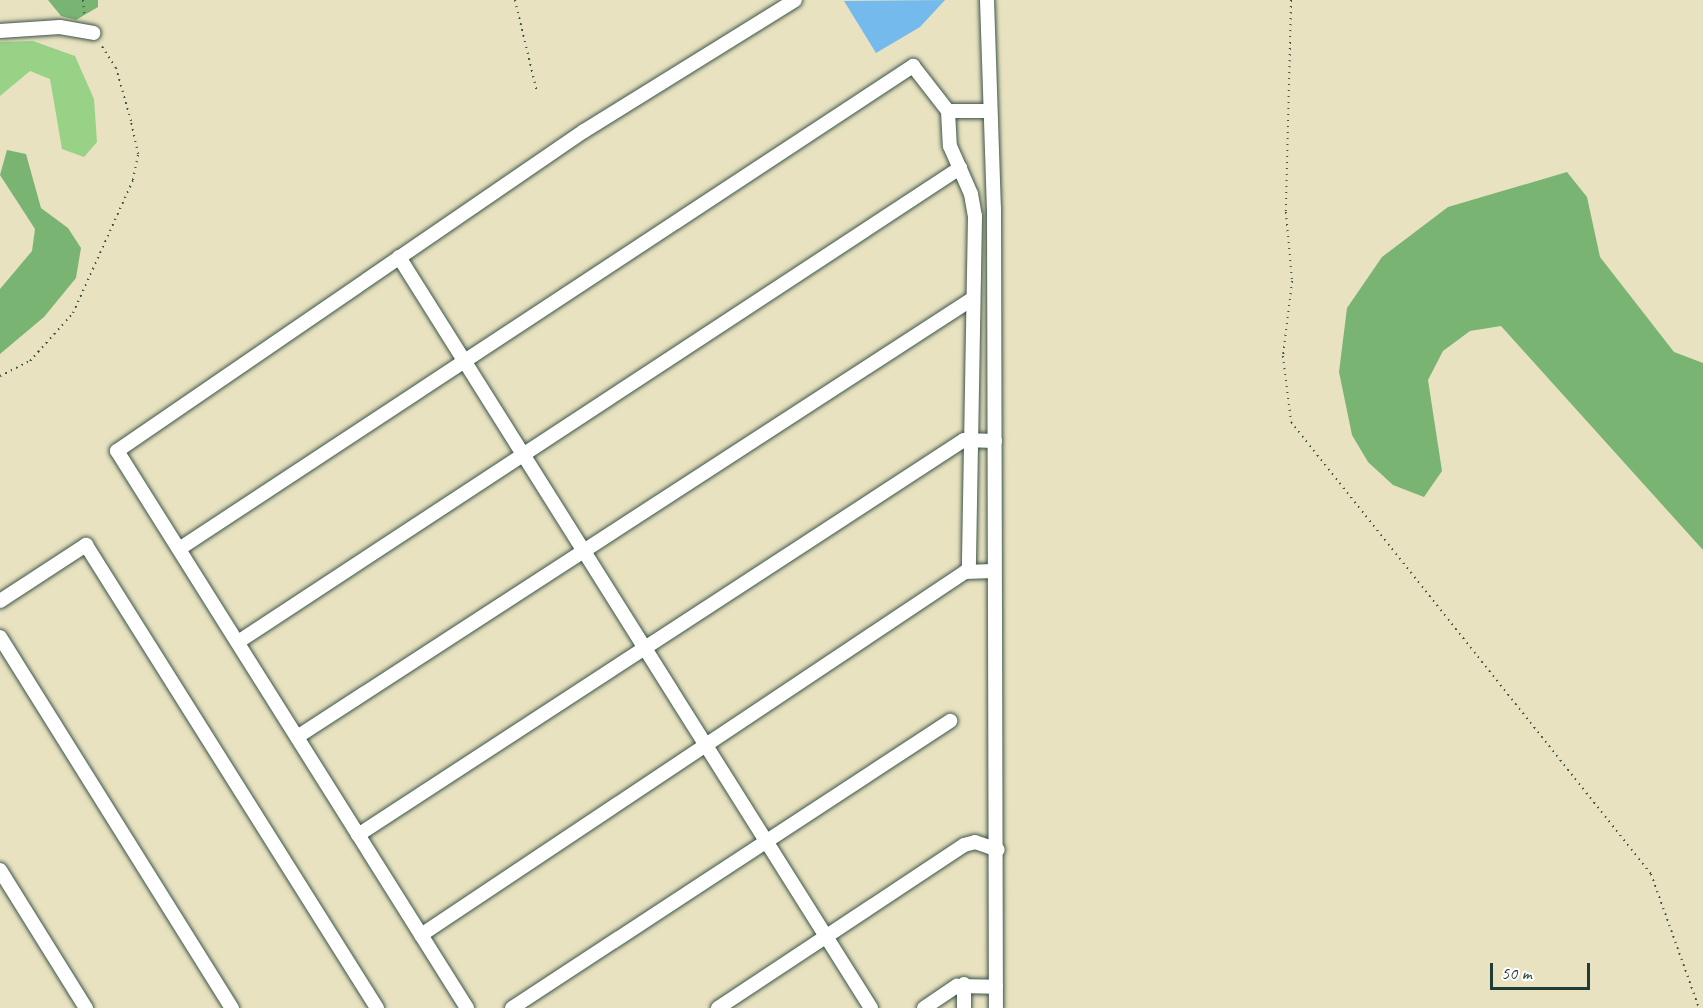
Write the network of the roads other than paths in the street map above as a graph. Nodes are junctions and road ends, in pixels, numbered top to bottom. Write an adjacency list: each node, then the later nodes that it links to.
1 (795, 0): 8 (lane)
2 (987, 0): 6 (lane)
3 (0, 31): 4 (lane)
4 (93, 33)
5 (948, 111): 6 (lane); 7 (lane); 10 (lane)
6 (987, 111): 12 (lane)
7 (960, 168): 9 (lane); 13 (lane)
8 (399, 257): 10 (lane); 14 (lane)
9 (972, 299): 11 (lane); 15 (lane)
10 (464, 361): 13 (lane); 14 (lane)
11 (971, 441): 12 (lane); 16 (lane); 21 (lane)
12 (995, 441): 17 (lane)
13 (523, 455): 15 (lane); 20 (lane)
14 (179, 549): 20 (lane)
15 (584, 551): 21 (lane); 23 (lane)
16 (969, 570): 17 (lane); 24 (lane)
17 (993, 571): 27 (lane)
18 (0, 601): 35 (lane)
19 (0, 637): 34 (lane)
20 (238, 642): 23 (lane)
21 (645, 648): 24 (lane); 25 (lane)
22 (950, 721): 26 (lane)
23 (297, 737): 25 (lane)
24 (705, 745): 26 (lane); 29 (lane)
25 (358, 835): 29 (lane)
26 (766, 842): 30 (lane); 37 (lane)
27 (998, 850): 30 (lane); 32 (lane)
28 (0, 870): 33 (lane)
29 (421, 935): 36 (lane)
30 (826, 937): 38 (lane); 39 (lane)
31 (964, 984): 32 (lane); 40 (lane); 41 (lane)
32 (996, 987): 42 (lane)
33 (86, 1008)
34 (232, 1008)
35 (377, 1008)
36 (467, 1008)
37 (512, 1008)
38 (718, 1008)
39 (871, 1008)
40 (924, 1008)
41 (964, 1008)
42 (996, 1008)

